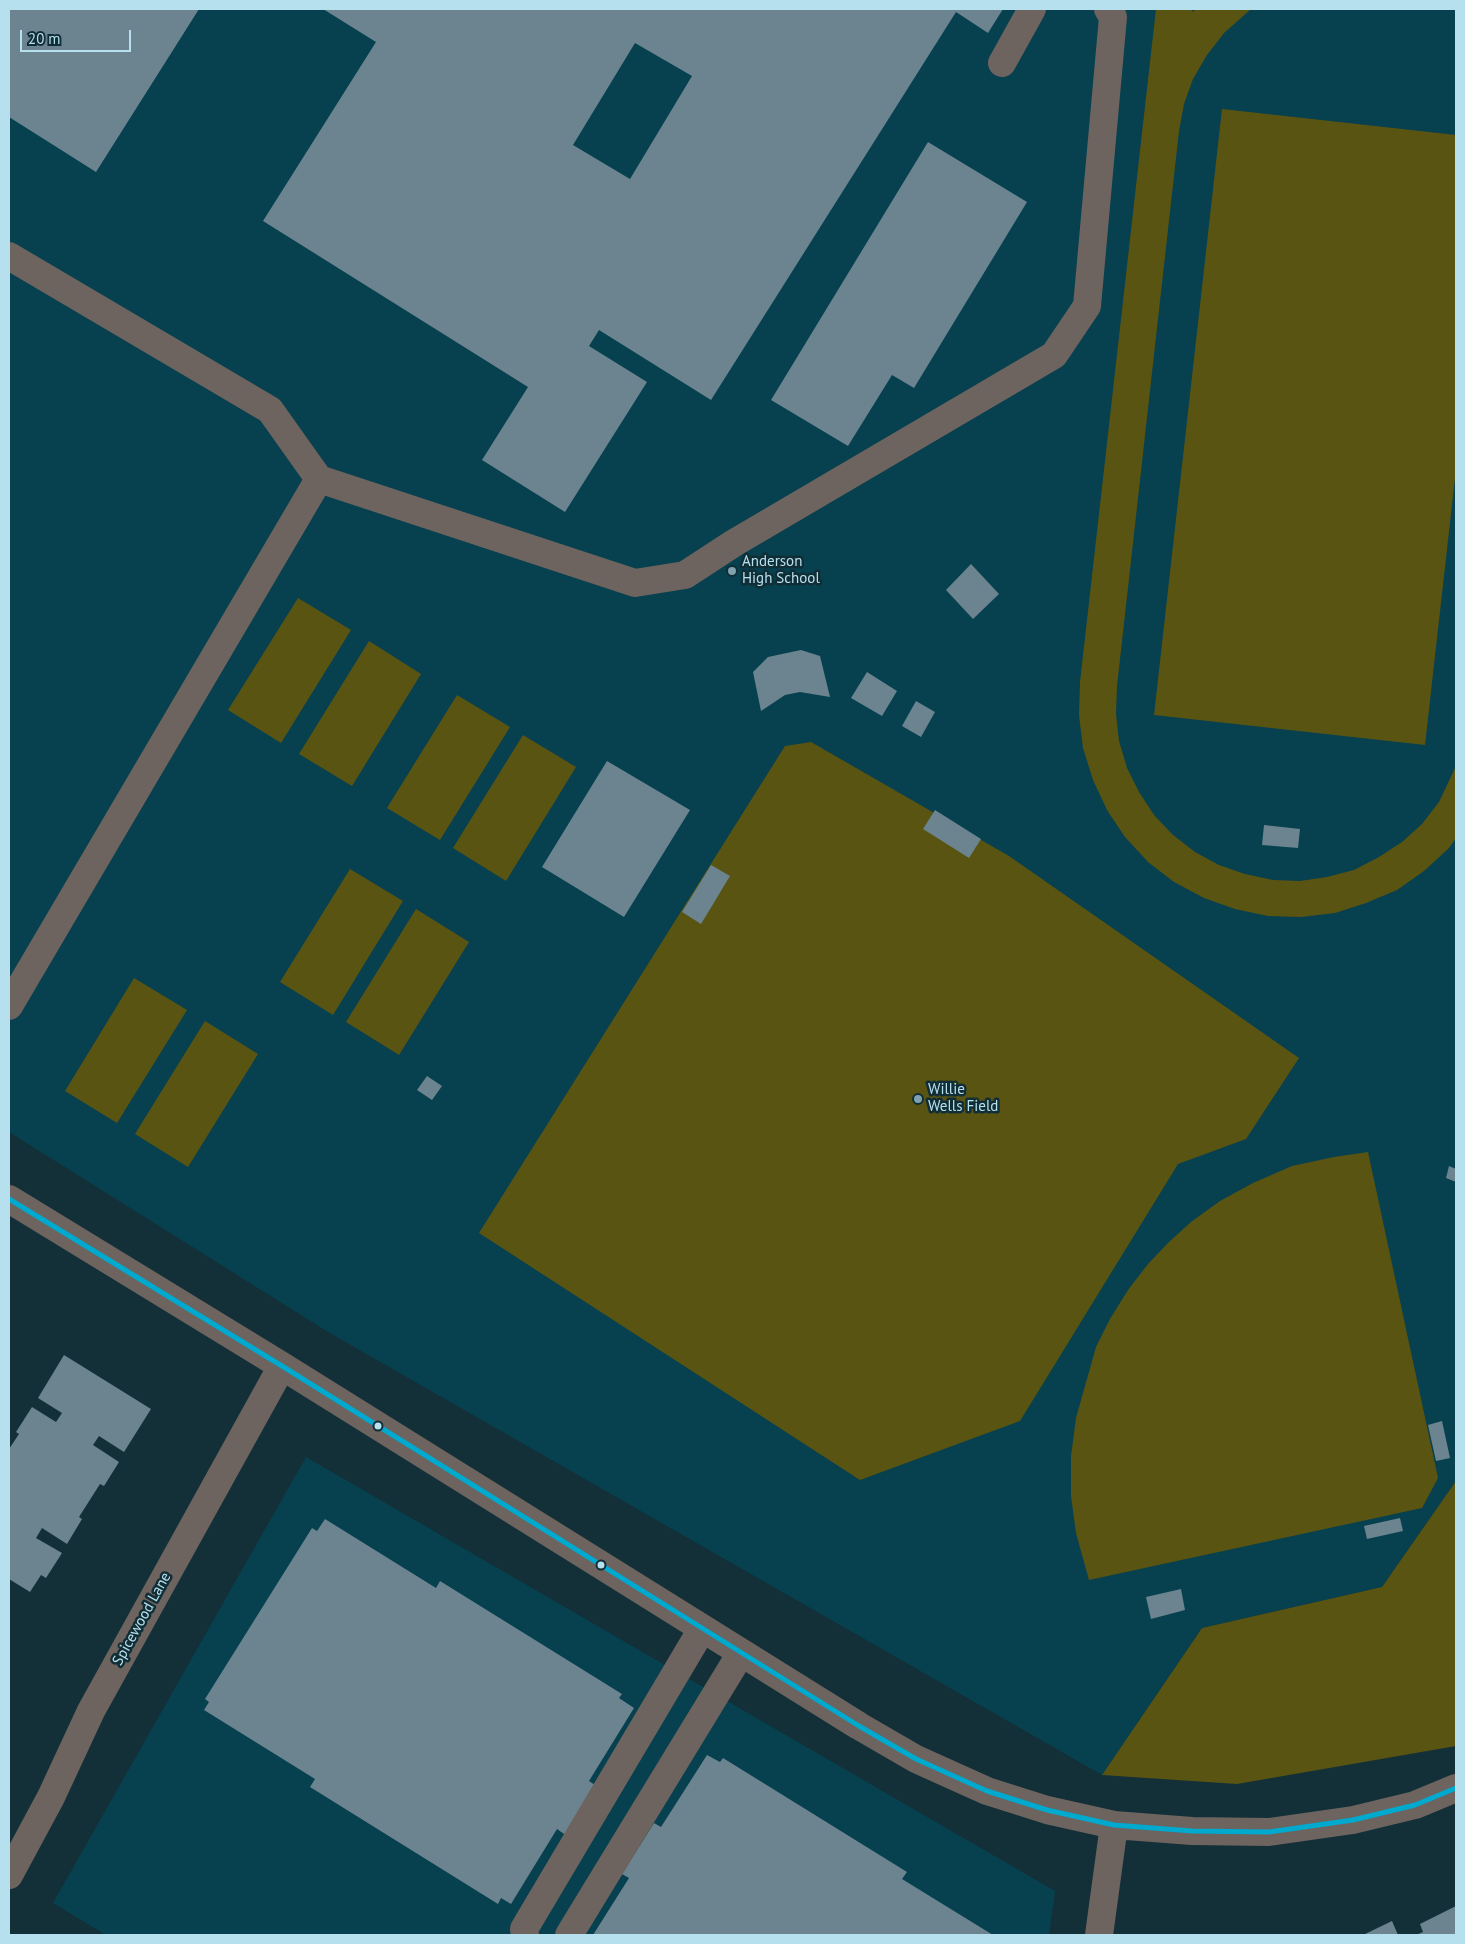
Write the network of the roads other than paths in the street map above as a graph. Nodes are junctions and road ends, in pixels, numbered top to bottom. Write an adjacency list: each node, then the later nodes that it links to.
1 (1032, 9): 3 (street)
2 (1108, 9): 5 (street)
3 (1002, 63)
4 (9, 256): 5 (street)
5 (319, 480): 6 (street)
6 (9, 1006)
7 (9, 1199): 8 (street)
8 (282, 1366): 9 (street); 13 (street, Spicewood Lane)
9 (702, 1629): 10 (street); 14 (street)
10 (741, 1653): 12 (street); 15 (street)
11 (1456, 1788): 12 (street)
12 (1114, 1825): 16 (street)
13 (9, 1875)
14 (525, 1935)
15 (569, 1935)
16 (1099, 1935)

